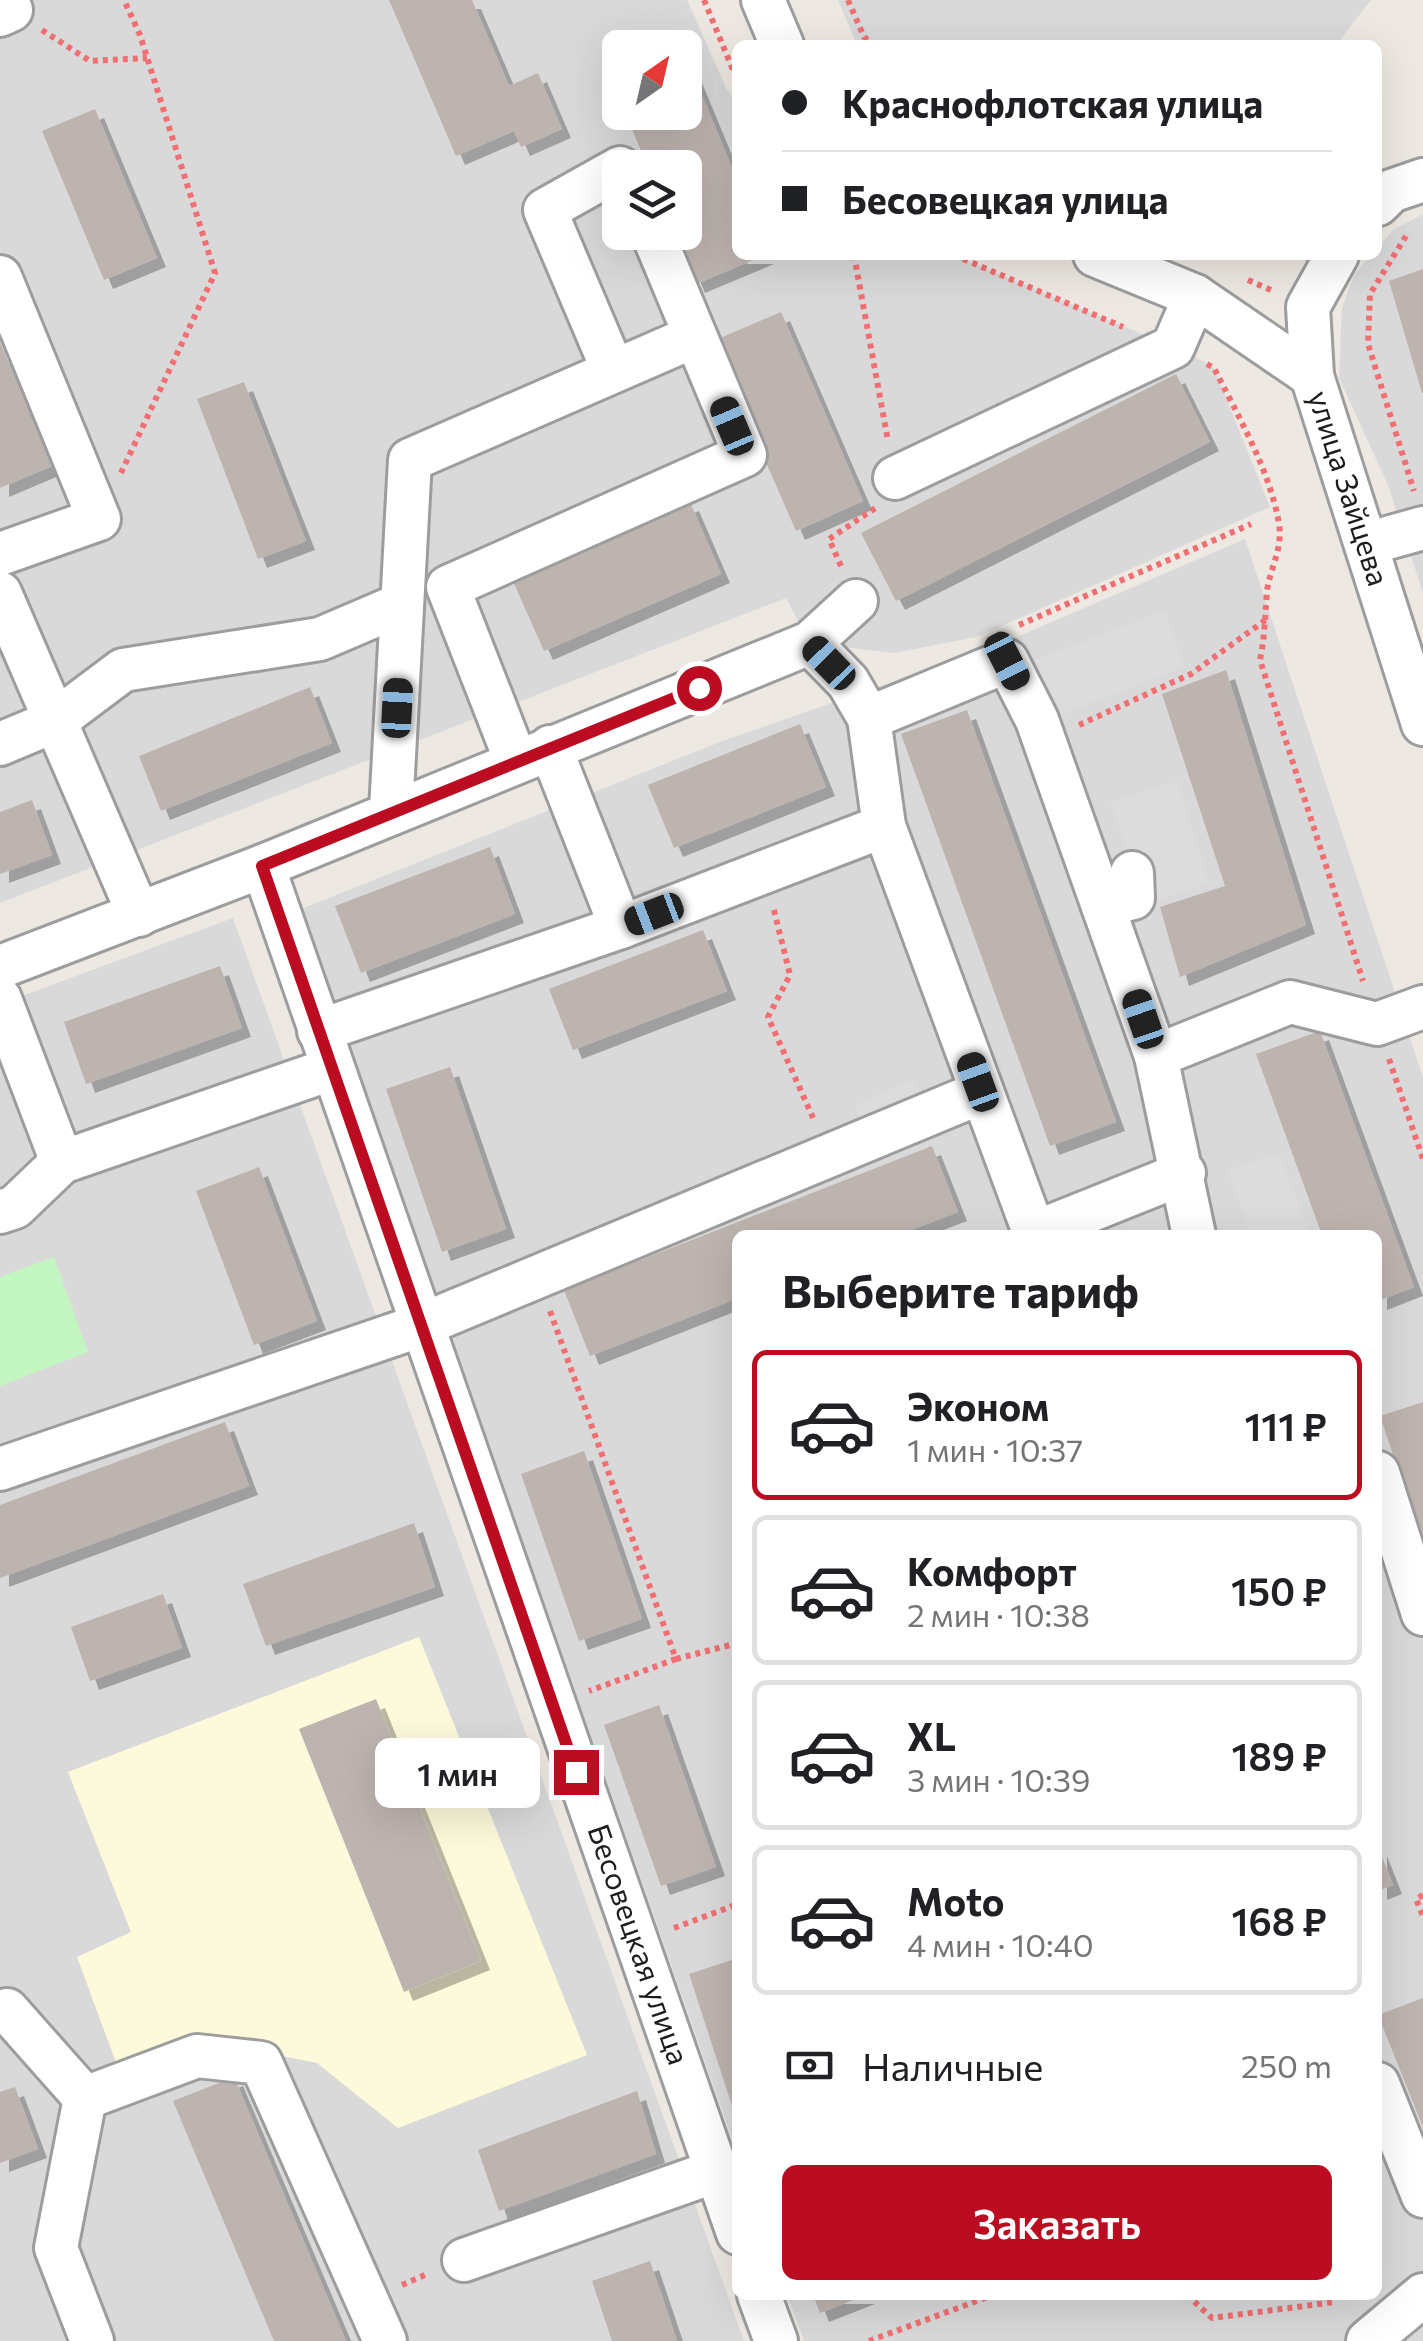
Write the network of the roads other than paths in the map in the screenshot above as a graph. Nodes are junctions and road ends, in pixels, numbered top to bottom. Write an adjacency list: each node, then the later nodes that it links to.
1 (764, 0): 2 (street)
2 (780, 40)
3 (602, 179): 12 (street)
4 (1423, 180): 5 (street)
5 (1395, 215)
6 (659, 250): 11 (street)
7 (1107, 260): 10 (street, улица Зайцева)
8 (1334, 260): 13 (street)
9 (0, 278): 17 (street)
10 (1195, 296): 13 (street, улица Зайцева); 14 (street)
11 (695, 336): 12 (street); 26 (street)
12 (614, 370): 20 (street)
13 (1312, 376): 16 (street, улица Зайцева)
14 (895, 478)
15 (1420, 516): 16 (street)
16 (1366, 544): 24 (street, улица Зайцева)
17 (0, 554)
18 (0, 593): 23 (street)
19 (856, 601): 21 (street)
20 (402, 604): 23 (street); 27 (street)
21 (810, 643): 22 (street); 26 (street)
22 (868, 718): 28 (street); 31 (street)
23 (56, 720): 25 (street); 32 (street)
24 (1423, 724)
25 (0, 744)
26 (533, 754): 27 (street); 33 (street)
27 (391, 811): 29 (street)
28 (884, 826): 33 (street); 39 (street)
29 (262, 866): 32 (street); 37 (street, Бесовецкая улица)
30 (1132, 873): 31 (street)
31 (1103, 906): 38 (street)
32 (139, 914): 34 (street)
33 (622, 927): 37 (street)
34 (0, 967)
35 (0, 1000): 40 (street)
36 (1423, 1007): 38 (street)
37 (325, 1050): 40 (street); 46 (street, Бесовецкая улица)
38 (1156, 1056): 41 (street)
39 (982, 1092): 43 (street); 46 (street)
40 (62, 1162): 42 (street)
41 (1184, 1173): 44 (street); 45 (street)
42 (0, 1212)
43 (1034, 1230)
44 (1045, 1230)
45 (1193, 1230)
46 (419, 1326): 47 (street); 53 (street, Бесовецкая улица)
47 (0, 1468)
48 (1382, 1486): 49 (street)
49 (1423, 1614)
50 (0, 2013): 52 (street)
51 (1382, 2094): 54 (street)
52 (85, 2098): 59 (street); 60 (street)
53 (716, 2171): 55 (street, Бесовецкая улица); 56 (street)
54 (1423, 2196)
55 (732, 2216)
56 (464, 2260)
57 (1423, 2295): 62 (street)
58 (761, 2300): 61 (street)
59 (92, 2341)
60 (385, 2341)
61 (776, 2341)
62 (1368, 2341)

